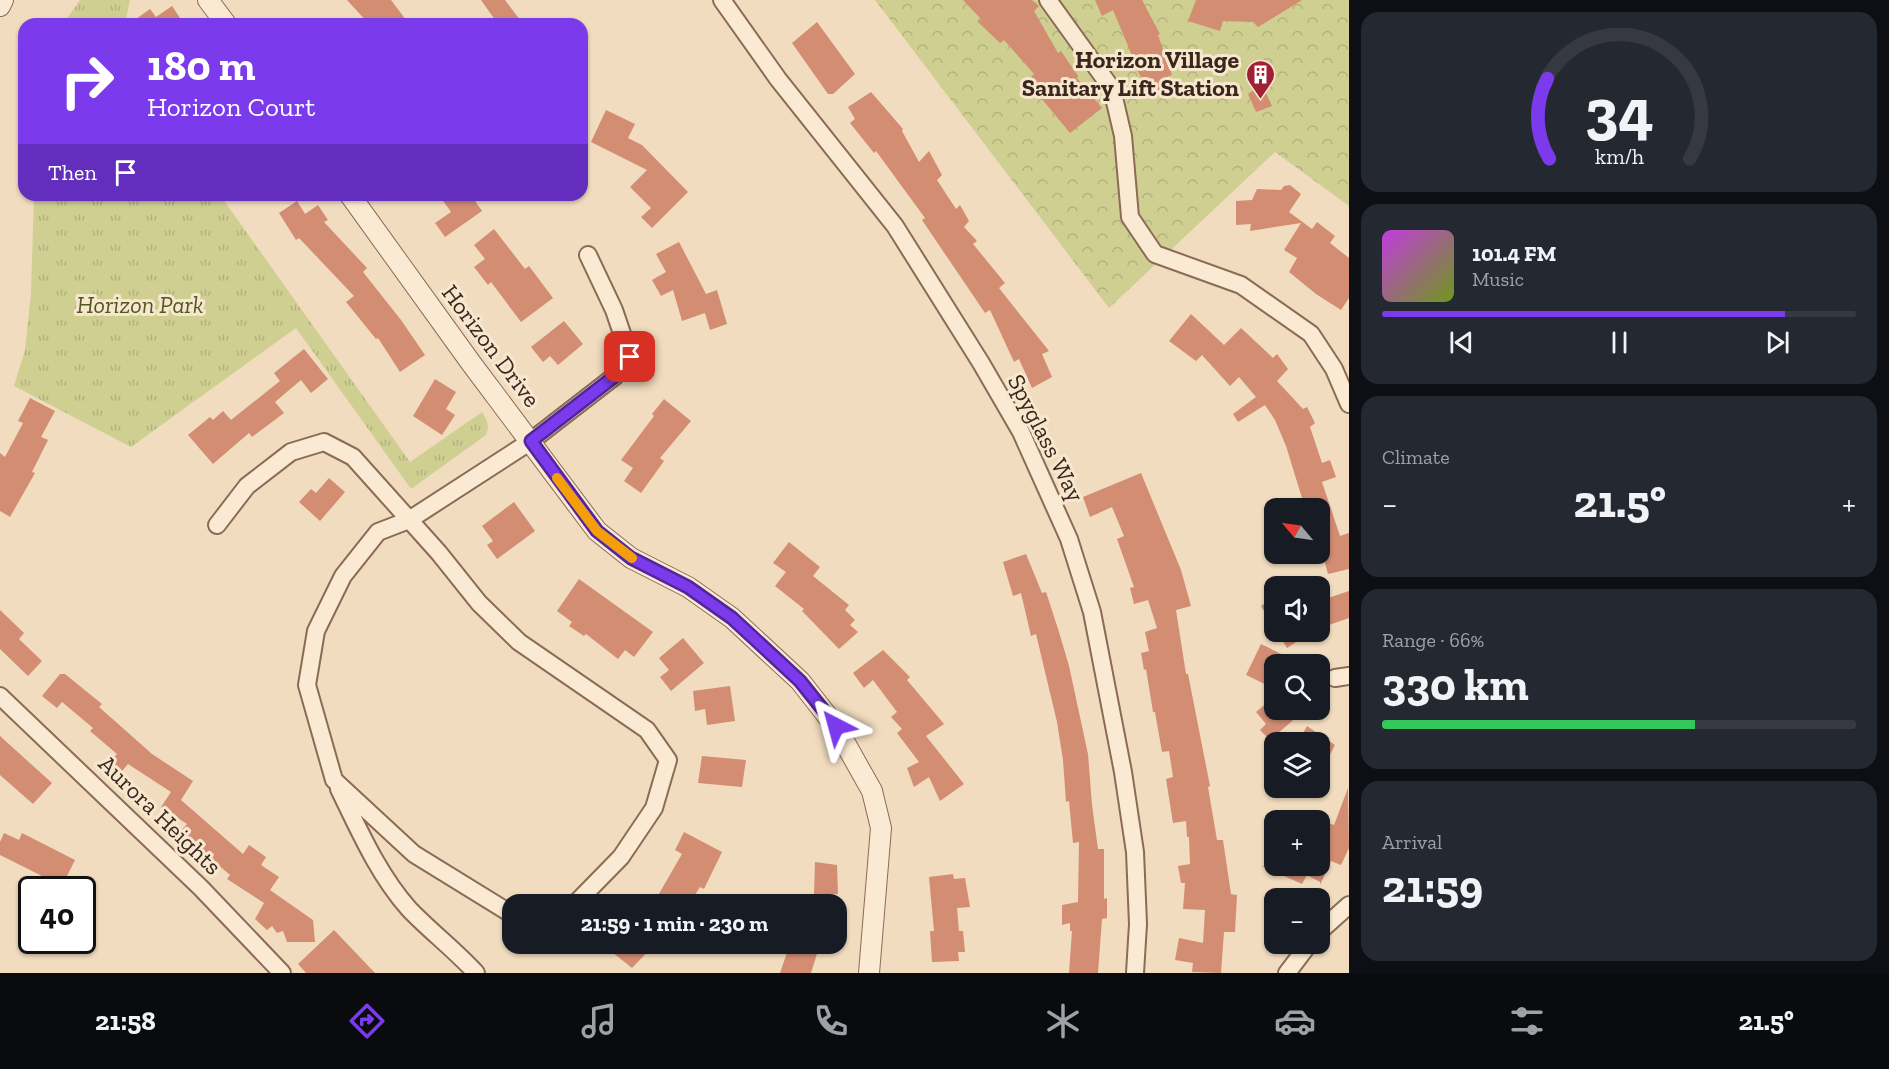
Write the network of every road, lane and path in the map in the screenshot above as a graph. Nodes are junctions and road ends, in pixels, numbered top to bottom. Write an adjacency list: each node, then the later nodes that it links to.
1 (3, 0): 5 (street)
2 (208, 0): 6 (street)
3 (722, 0): 23 (street, Spyglass Way)
4 (1048, 0): 9 (street)
5 (0, 6)
6 (222, 18)
7 (354, 201): 10 (street, Horizon Drive)
8 (588, 255): 10 (street)
9 (1349, 404)
10 (531, 441): 11 (street); 22 (street, Horizon Drive)
11 (410, 520): 12 (street); 14 (street); 15 (street)
12 (217, 525)
13 (0, 696): 20 (street, Aurora Heights)
14 (334, 780): 17 (street); 21 (street)
15 (585, 894)
16 (1349, 905): 18 (street)
17 (502, 908)
18 (1330, 922)
19 (1301, 954): 24 (street)
20 (282, 973)
21 (476, 973)
22 (869, 973)
23 (1135, 973)
24 (1287, 973)

